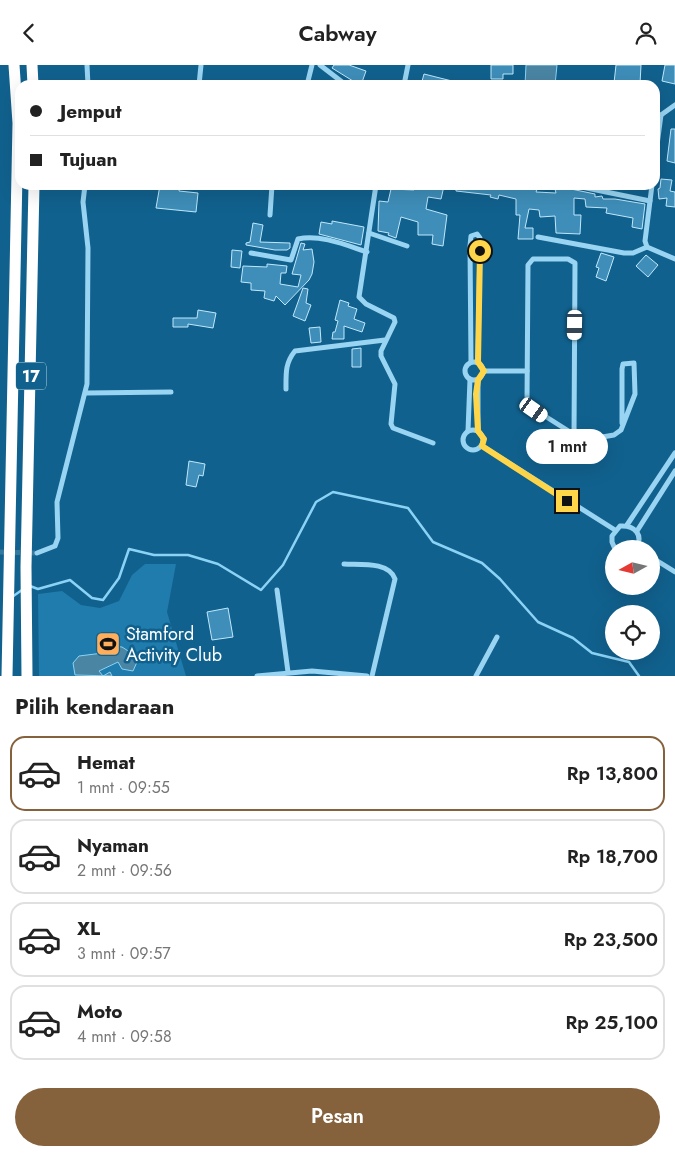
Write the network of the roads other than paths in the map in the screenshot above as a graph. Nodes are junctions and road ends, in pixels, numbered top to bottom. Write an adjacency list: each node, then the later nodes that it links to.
1 (14, 65): 8 (highway, 17)
2 (32, 65): 9 (highway)
3 (87, 65): 10 (street)
4 (201, 65): 11 (street)
5 (312, 65): 12 (street)
6 (320, 65): 13 (street)
7 (408, 65): 14 (street)
8 (15, 80)
9 (33, 80)
10 (88, 80)
11 (200, 80)
12 (308, 80)
13 (340, 80)
14 (405, 80)
15 (675, 105): 16 (street)
16 (660, 114)
17 (17, 190): 63 (highway, 17)
18 (34, 190): 64 (highway, 17)
19 (84, 190): 42 (street)
20 (272, 190): 25 (street)
21 (375, 190): 26 (street)
22 (596, 190): 24 (street)
23 (651, 190): 24 (street)
24 (650, 201): 29 (street)
25 (270, 215)
26 (369, 233): 28 (street); 30 (street)
27 (538, 237): 29 (street)
28 (407, 246)
29 (647, 247): 32 (street)
30 (367, 251): 31 (street); 33 (street)
31 (251, 253)
32 (675, 259)
33 (385, 340): 40 (street); 47 (street)
34 (471, 361): 35 (street); 35 (street); 38 (street)
35 (478, 362): 36 (street)
36 (484, 371): 37 (street); 39 (street)
37 (527, 371): 46 (street); 46 (street)
38 (470, 379): 39 (street); 44 (street)
39 (478, 380): 45 (street)
40 (286, 389)
41 (172, 392): 42 (street)
42 (86, 393): 56 (street)
43 (622, 423): 43 (street); 46 (street)
44 (468, 431): 45 (street); 48 (street)
45 (478, 431): 48 (street)
46 (574, 435)
47 (433, 443)
48 (482, 446): 52 (street)
49 (675, 453): 51 (street)
50 (675, 471): 53 (street)
51 (627, 525): 52 (street); 53 (street)
52 (615, 530): 54 (street)
53 (637, 531): 55 (street)
54 (612, 540)
55 (638, 540)
56 (37, 553)
57 (660, 563): 59 (street)
58 (344, 564): 67 (street)
59 (675, 572)
60 (277, 590): 62 (street)
61 (497, 637): 68 (street)
62 (288, 672): 65 (street); 66 (street)
63 (8, 676)
64 (27, 676)
65 (257, 676)
66 (367, 676)
67 (372, 676)
68 (476, 676)

